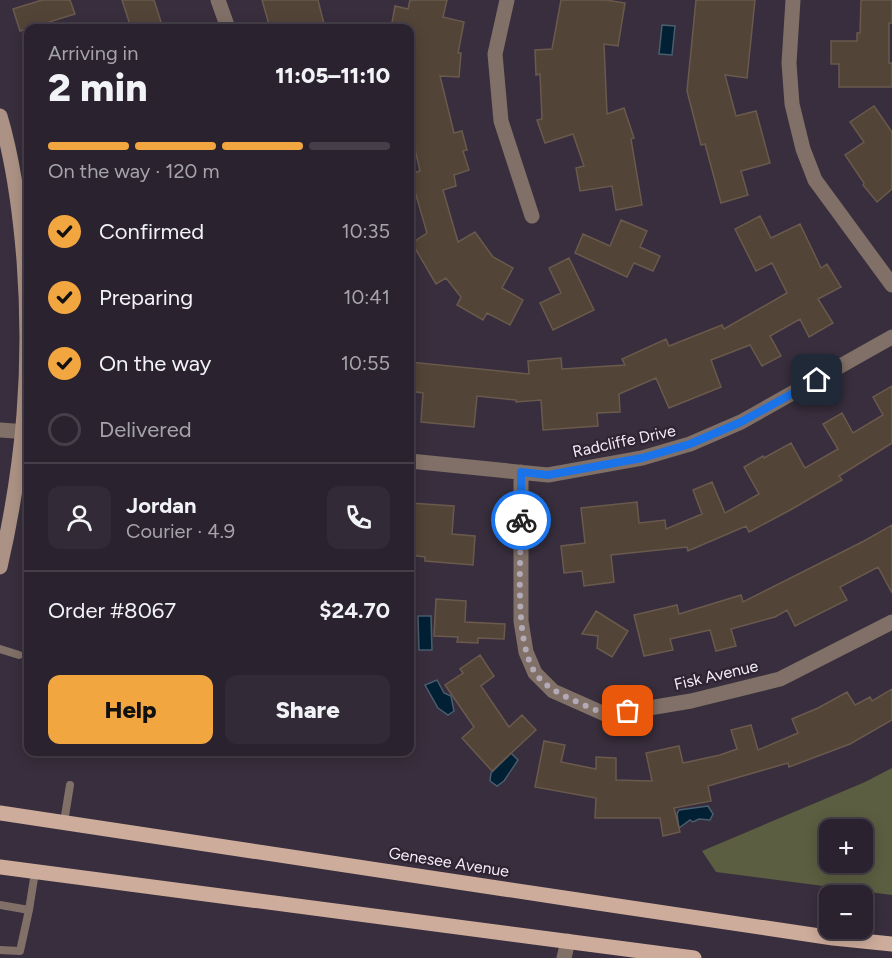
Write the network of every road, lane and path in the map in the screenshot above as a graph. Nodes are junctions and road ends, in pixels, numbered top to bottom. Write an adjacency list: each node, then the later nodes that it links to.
1 (218, 0): 4 (street)
2 (507, 0): 6 (street)
3 (793, 0): 8 (street)
4 (227, 24)
5 (0, 116): 7 (main road)
6 (532, 216)
7 (24, 259)
8 (892, 285)
9 (892, 337): 14 (street, Radcliffe Drive)
10 (0, 430): 11 (street)
11 (24, 432)
12 (24, 444): 15 (main road)
13 (414, 461): 14 (street, Radcliffe Drive)
14 (521, 472): 16 (street, Fisk Avenue)
15 (0, 567)
16 (892, 622)
17 (0, 649): 18 (lane)
18 (19, 655)
19 (70, 785): 21 (lane)
20 (0, 813): 21 (main road, Genesee Avenue)
21 (64, 822): 27 (main road, Genesee Avenue)
22 (0, 867): 23 (main road)
23 (35, 872): 25 (lane); 26 (main road)
24 (0, 905): 25 (lane)
25 (29, 910): 28 (lane)
26 (568, 941): 29 (street); 30 (main road)
27 (892, 944)
28 (0, 950)
29 (564, 958)
30 (694, 958)

